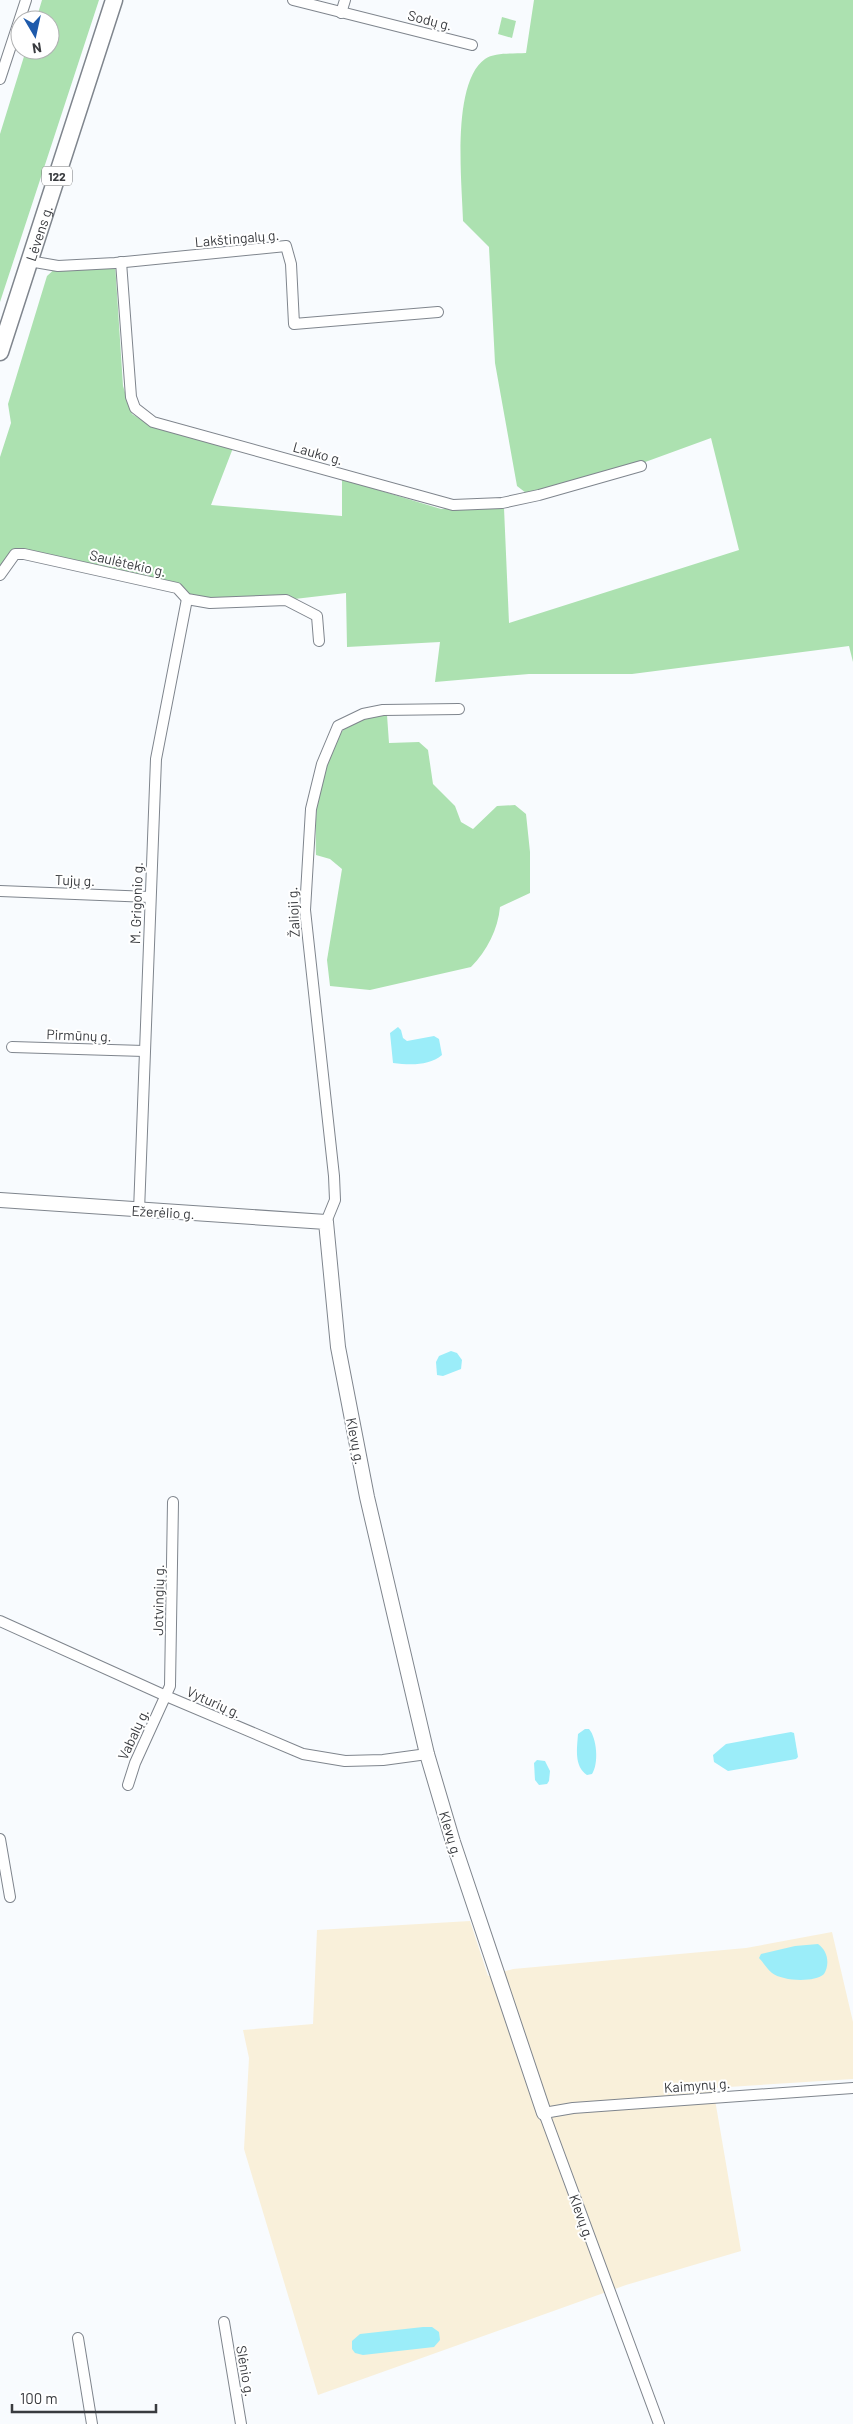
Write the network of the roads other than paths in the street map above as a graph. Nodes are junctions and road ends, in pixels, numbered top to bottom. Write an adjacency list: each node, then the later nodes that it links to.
1 (26, 0): 7 (street)
2 (114, 0): 8 (main road, Lėvens g. / 122)
3 (293, 0): 5 (street, Sodų g.)
4 (345, 0): 5 (street)
5 (341, 13): 6 (street, Sodų g.)
6 (472, 45)
7 (0, 79)
8 (29, 261): 9 (street, Lakštingalų g.); 11 (main road, Lėvens g. / 122)
9 (121, 262): 10 (street, Lakštingalų g.); 12 (street, Lauko g.)
10 (438, 312)
11 (0, 352)
12 (641, 466)
13 (0, 575): 14 (street, Saulėtekio g.)
14 (187, 599): 15 (street, Saulėtekio g.); 18 (street, M. Grigonio g.)
15 (319, 641)
16 (459, 709): 23 (street, Žalioji g.)
17 (0, 891): 18 (street, Tujų g.)
18 (150, 897): 20 (street, M. Grigonio g.)
19 (12, 1047): 20 (street, Pirmūnų g.)
20 (144, 1051): 22 (street, M. Grigonio g.)
21 (0, 1200): 22 (main road, Ežerėlio g.)
22 (138, 1211): 23 (main road, Ežerėlio g.)
23 (326, 1222): 27 (main road, Klevų g.)
24 (173, 1502): 26 (street, Jotvingių g.)
25 (0, 1621): 26 (street, Vyturių g.)
26 (166, 1696): 27 (street, Vyturių g.); 28 (street, Vabalų g.)
27 (427, 1754): 32 (main road, Klevų g.)
28 (128, 1785)
29 (0, 1839): 30 (street)
30 (10, 1897)
31 (853, 2088): 32 (street, Kaimynų g.)
32 (544, 2113): 37 (street, Klevų g.)
33 (224, 2322): 36 (street, Slėnio g.)
34 (78, 2338): 35 (street)
35 (92, 2424)
36 (241, 2424)
37 (659, 2424)

